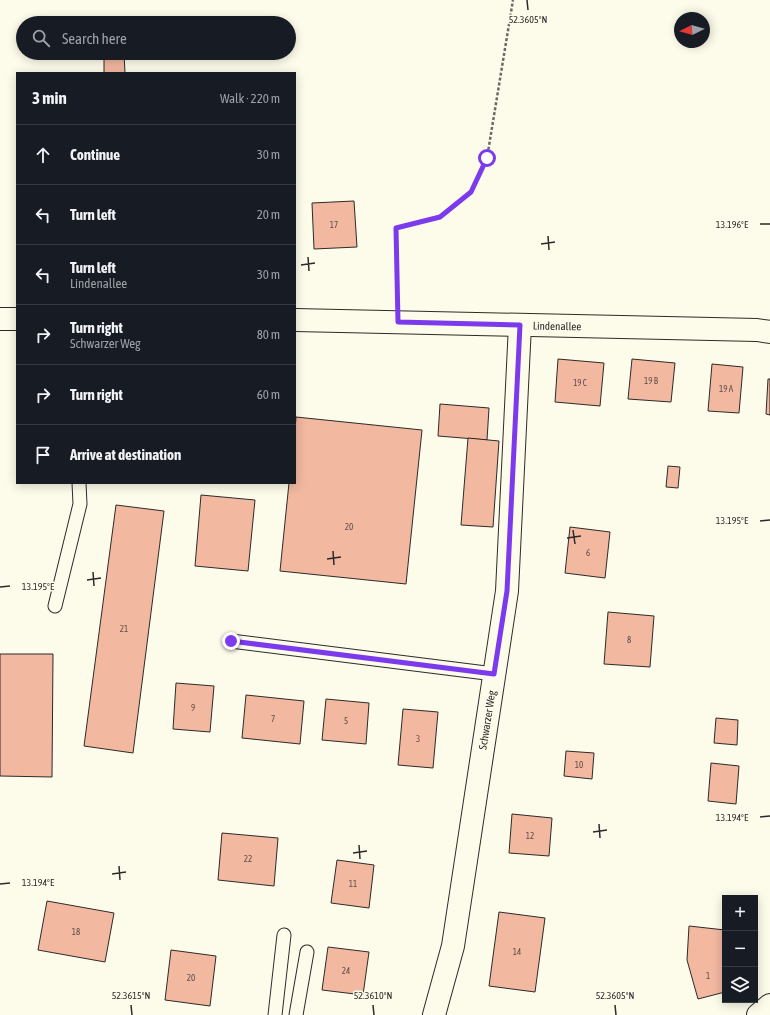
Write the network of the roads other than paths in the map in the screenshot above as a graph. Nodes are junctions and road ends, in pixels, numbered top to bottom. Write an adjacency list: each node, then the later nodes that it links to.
1 (0, 319): 2 (street)
2 (16, 319)
3 (296, 320): 4 (street, Lindenallee)
4 (520, 325): 5 (street, Lindenallee); 9 (street, Schwarzer Weg)
5 (770, 332)
6 (79, 484): 7 (lane)
7 (55, 606)
8 (231, 641): 9 (lane)
9 (494, 674): 15 (street, Schwarzer Weg)
10 (284, 935): 13 (lane)
11 (307, 952): 14 (lane)
12 (770, 1004): 16 (street)
13 (275, 1015)
14 (296, 1015)
15 (434, 1015)
16 (758, 1015)

